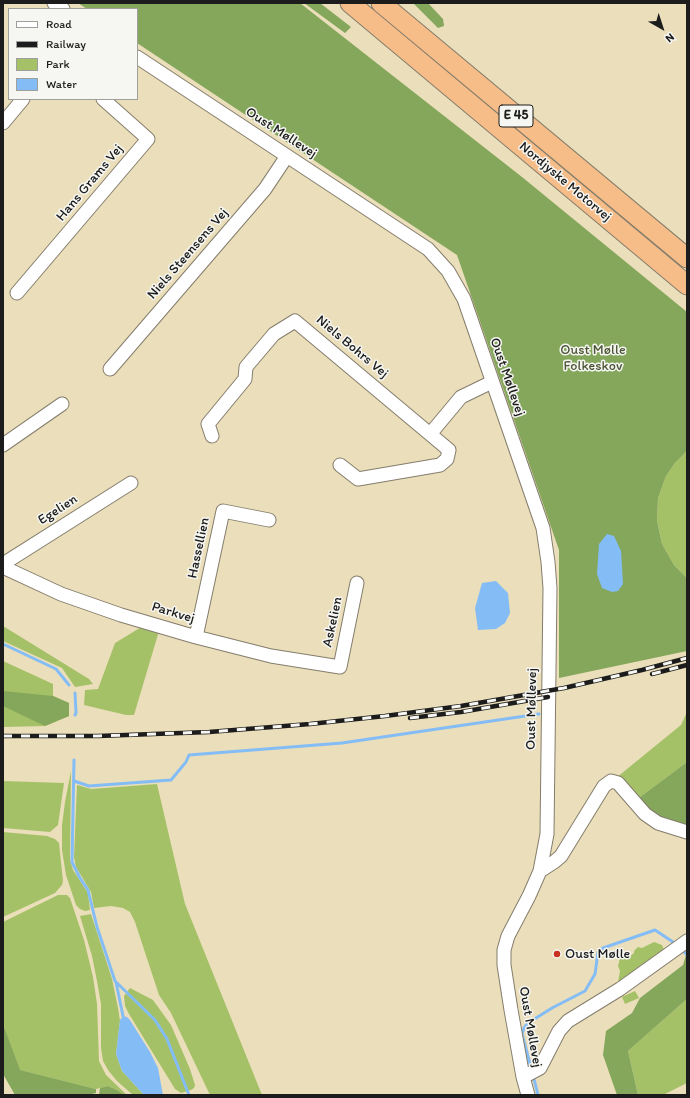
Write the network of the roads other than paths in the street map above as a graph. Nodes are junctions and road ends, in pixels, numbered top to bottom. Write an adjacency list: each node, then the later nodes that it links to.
1 (335, 3): 10 (highway)
2 (350, 3): 10 (highway, Nordjyske Motorvej / E 45)
3 (381, 3): 11 (highway, Nordjyske Motorvej / E 45)
4 (400, 3): 11 (highway)
5 (138, 58): 9 (street, Oust Møllevej)
6 (23, 100): 8 (street)
7 (104, 100): 14 (street, Hans Grams Vej)
8 (3, 123)
9 (287, 156): 15 (street, Niels Steensens Vej); 16 (street, Oust Møllevej)
10 (593, 206): 13 (highway, Nordjyske Motorvej / E 45)
11 (652, 229): 12 (highway, Nordjyske Motorvej / E 45)
12 (687, 258)
13 (687, 285)
14 (17, 293)
15 (110, 370)
16 (492, 382): 18 (street); 29 (street, Oust Møllevej)
17 (62, 404): 20 (street)
18 (431, 433): 19 (street, Niels Bohrs Vej); 21 (street, Niels Bohrs Vej)
19 (212, 436)
20 (3, 445)
21 (340, 465)
22 (131, 483): 24 (street, Egelien)
23 (269, 520): 26 (street, Hassellien)
24 (3, 566): 26 (street, Parkvej)
25 (358, 583): 27 (street, Askelien)
26 (196, 637): 27 (street, Parkvej)
27 (340, 667)
28 (687, 832): 29 (street)
29 (540, 870): 31 (street, Oust Møllevej)
30 (687, 941): 31 (street, Oust Møllevej)
31 (523, 1077): 32 (street, Oust Møllevej)
32 (528, 1095)

